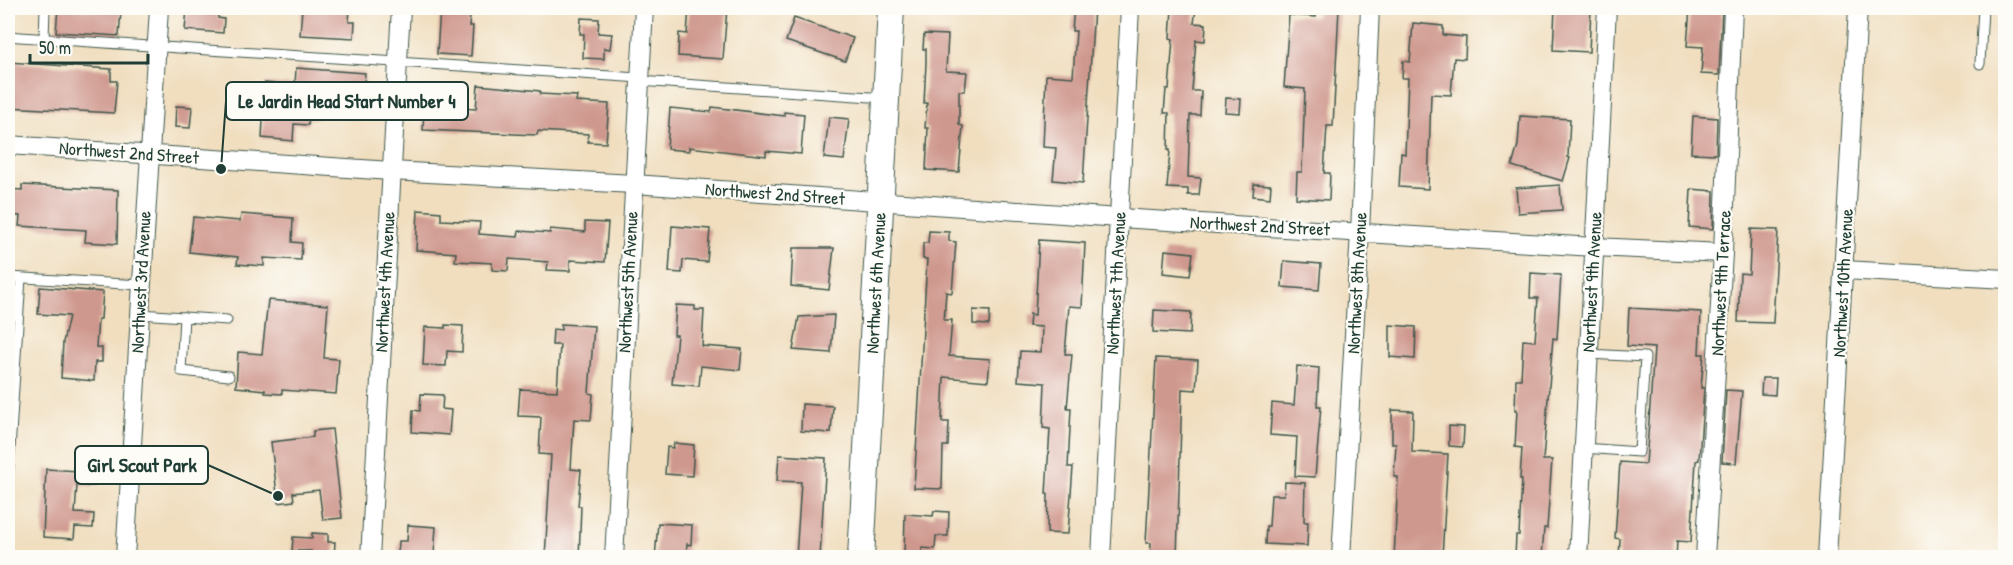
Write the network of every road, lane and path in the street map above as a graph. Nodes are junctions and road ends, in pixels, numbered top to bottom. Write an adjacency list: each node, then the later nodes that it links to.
1 (45, 8): 13 (lane)
2 (159, 8): 14 (street, Northwest 3rd Avenue)
3 (401, 8): 15 (street, Northwest 4th Avenue)
4 (644, 8): 17 (street, Northwest 5th Avenue)
5 (891, 8): 18 (street, Northwest 6th Avenue)
6 (1130, 8): 24 (street, Northwest 7th Avenue)
7 (1370, 8): 25 (street, Northwest 8th Avenue)
8 (1607, 8): 26 (street, Northwest 9th Avenue)
9 (1733, 8): 27 (street, Northwest 9th Terrace)
10 (1858, 8): 28 (street, Northwest 10th Avenue)
11 (1983, 8): 16 (lane)
12 (8, 36): 13 (lane)
13 (44, 39): 14 (lane)
14 (157, 47): 15 (lane); 20 (street, Northwest 3rd Avenue)
15 (398, 61): 17 (lane); 21 (street, Northwest 4th Avenue)
16 (1980, 64)
17 (639, 80): 18 (lane); 22 (street, Northwest 5th Avenue)
18 (886, 98): 23 (street, Northwest 6th Avenue)
19 (8, 145): 20 (street, Northwest 2nd Street)
20 (149, 155): 21 (street, Northwest 2nd Street); 32 (street, Northwest 3rd Avenue)
21 (391, 171): 22 (street, Northwest 2nd Street); 41 (street, Northwest 4th Avenue)
22 (634, 184): 23 (street, Northwest 2nd Street); 42 (street, Northwest 5th Avenue)
23 (881, 202): 24 (street, Northwest 2nd Street); 43 (street, Northwest 6th Avenue)
24 (1119, 218): 25 (street, Northwest 2nd Street); 44 (street, Northwest 7th Avenue)
25 (1360, 232): 26 (street, Northwest 2nd Street); 45 (street, Northwest 8th Avenue)
26 (1594, 248): 27 (street, Northwest 2nd Street); 36 (street, Northwest 9th Avenue)
27 (1723, 253): 47 (street, Northwest 9th Terrace)
28 (1844, 270): 31 (street); 48 (street, Northwest 10th Avenue)
29 (8, 277): 30 (lane)
30 (21, 278): 32 (lane); 39 (lane)
31 (2006, 279)
32 (141, 285): 33 (street, Northwest 3rd Avenue)
33 (140, 314): 34 (lane); 40 (street, Northwest 3rd Avenue)
34 (184, 317): 35 (lane); 37 (lane)
35 (227, 320)
36 (1588, 354): 38 (street, Northwest 9th Avenue); 38 (lane)
37 (229, 376)
38 (1583, 448): 46 (street, Northwest 9th Avenue)
39 (8, 481)
40 (125, 558)
41 (370, 558)
42 (614, 558)
43 (861, 558)
44 (1101, 558)
45 (1341, 558)
46 (1578, 558)
47 (1706, 558)
48 (1827, 558)

